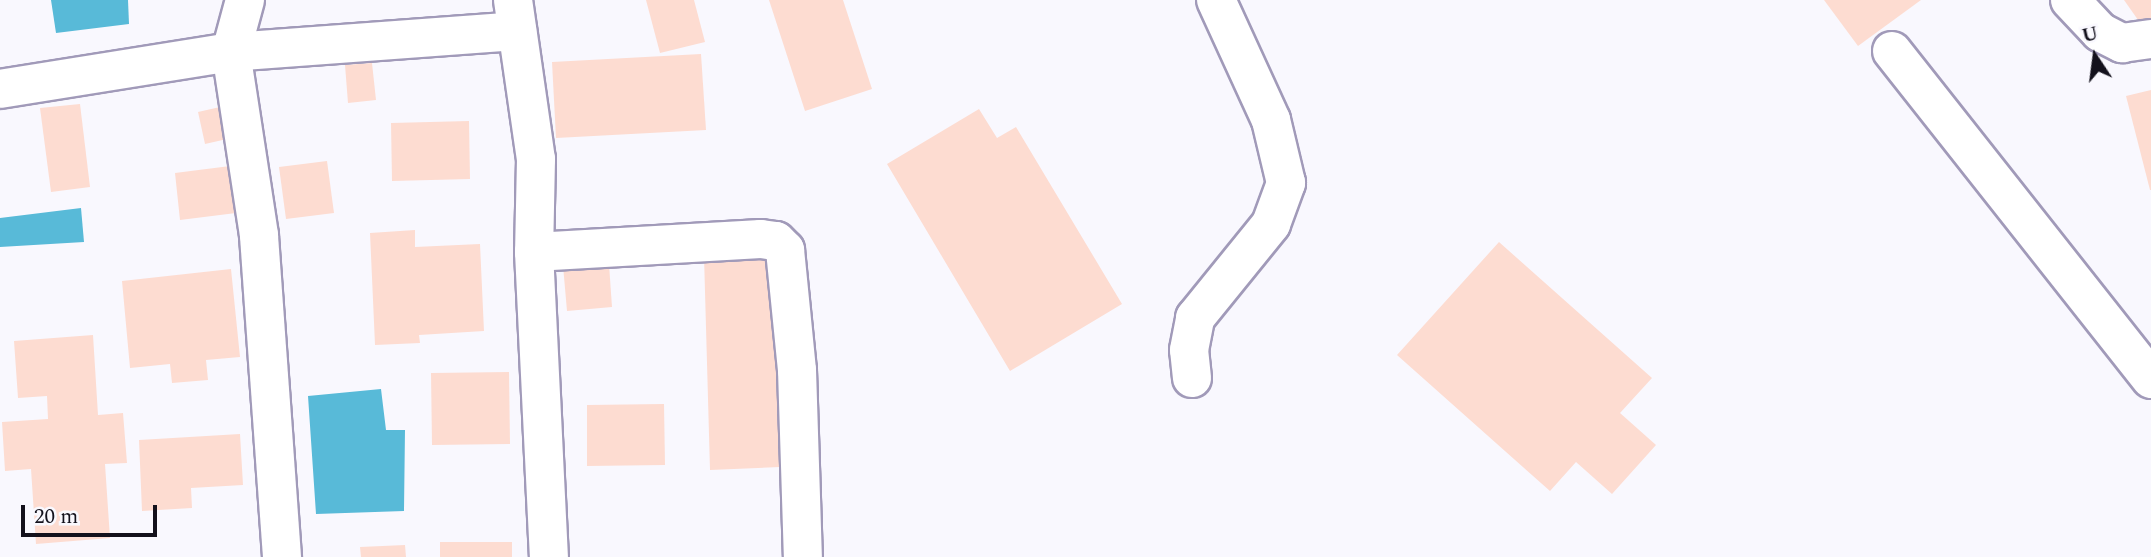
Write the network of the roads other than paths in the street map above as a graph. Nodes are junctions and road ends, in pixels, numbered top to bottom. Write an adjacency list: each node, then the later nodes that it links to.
1 (245, 0): 7 (street)
2 (1216, 0): 10 (street)
3 (2070, 0): 5 (street)
4 (515, 15): 7 (street); 9 (street)
5 (2151, 39)
6 (1892, 51): 11 (street)
7 (231, 52): 8 (street); 12 (street)
8 (0, 89)
9 (534, 252): 13 (street); 14 (street)
10 (1192, 379)
11 (2151, 379)
12 (282, 557)
13 (549, 557)
14 (803, 557)

